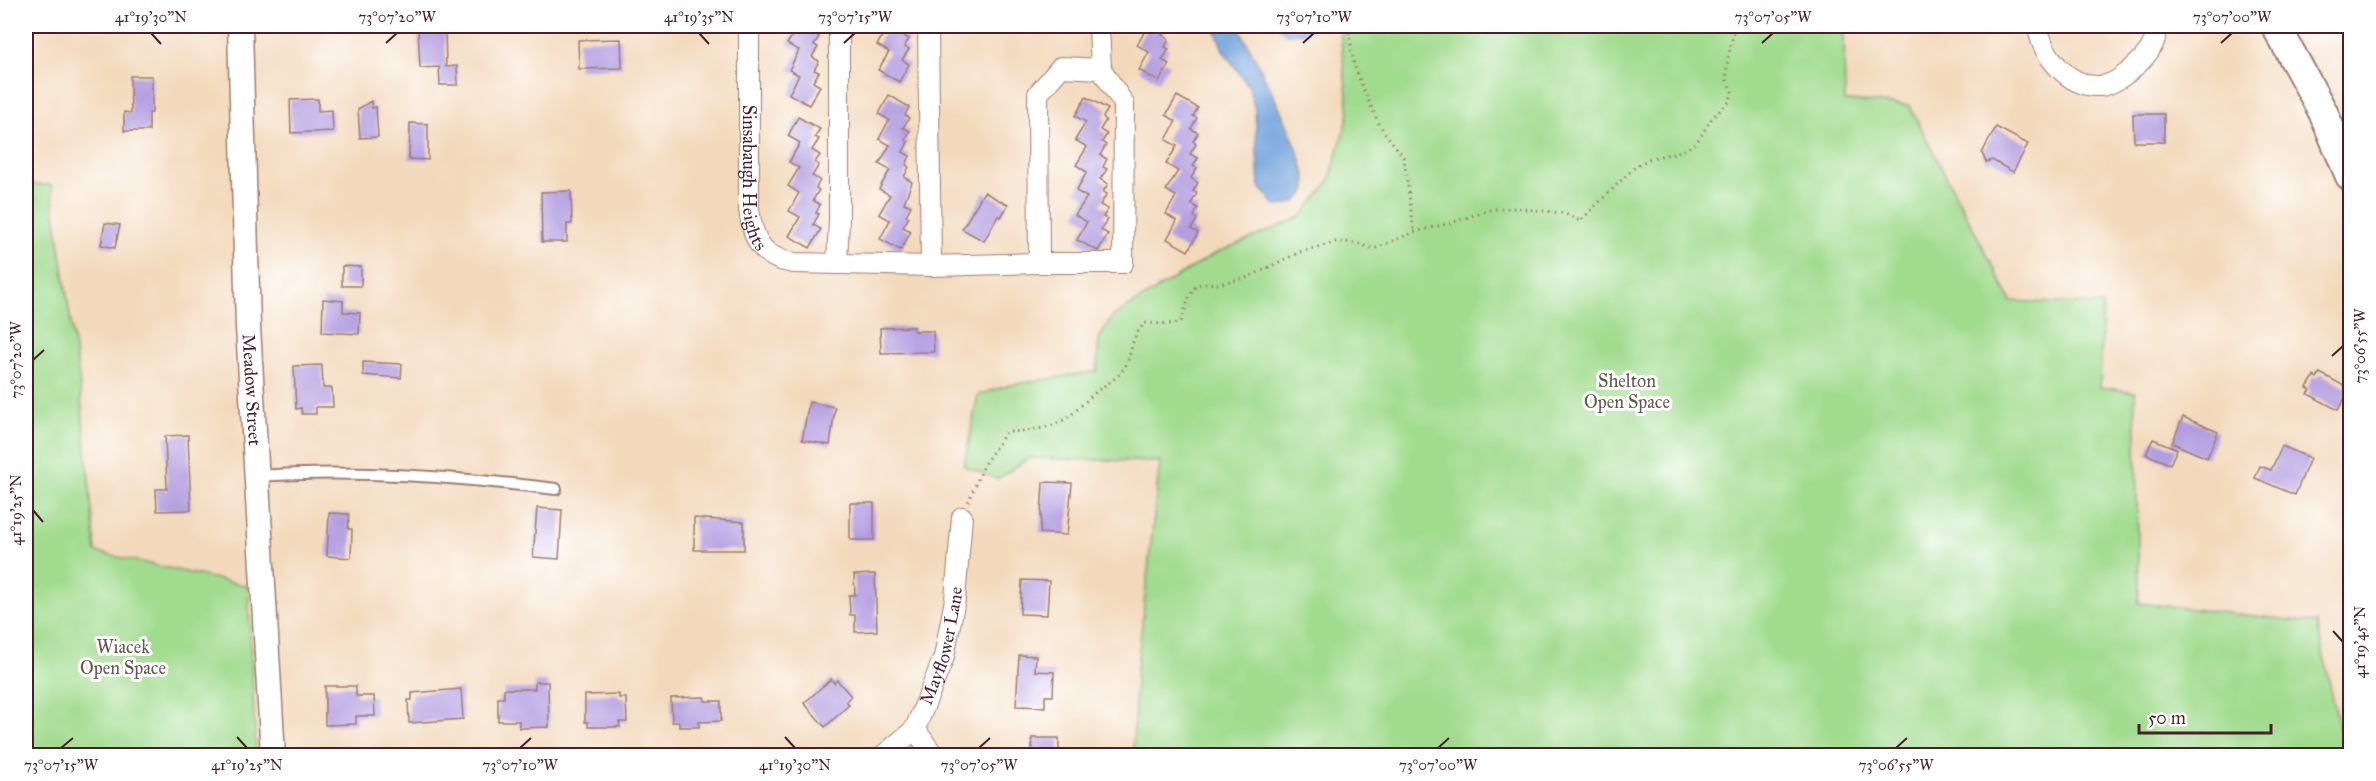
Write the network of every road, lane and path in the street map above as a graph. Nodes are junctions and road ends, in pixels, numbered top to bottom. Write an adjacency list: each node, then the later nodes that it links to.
1 (240, 26): 17 (street, Meadow Street)
2 (749, 26): 15 (street, Sinsabaugh Heights)
3 (839, 26): 15 (street)
4 (928, 26): 16 (street)
5 (1099, 26): 11 (street)
6 (1348, 26): 13 (path)
7 (1735, 26): 13 (path)
8 (2038, 26): 9 (street)
9 (2157, 26)
10 (2276, 26): 12 (main road)
11 (1101, 69): 14 (street); 14 (street, Sinsabaugh Heights)
12 (2350, 176)
13 (1414, 232): 19 (path)
14 (1039, 262): 16 (street, Sinsabaugh Heights)
15 (837, 264): 16 (street, Sinsabaugh Heights)
16 (931, 266)
17 (256, 476): 18 (lane); 21 (street, Meadow Street)
18 (556, 489)
19 (962, 517): 20 (street, Mayflower Lane)
20 (915, 729): 22 (street, Mayflower Lane); 23 (street)
21 (273, 756)
22 (883, 756)
23 (934, 756)

